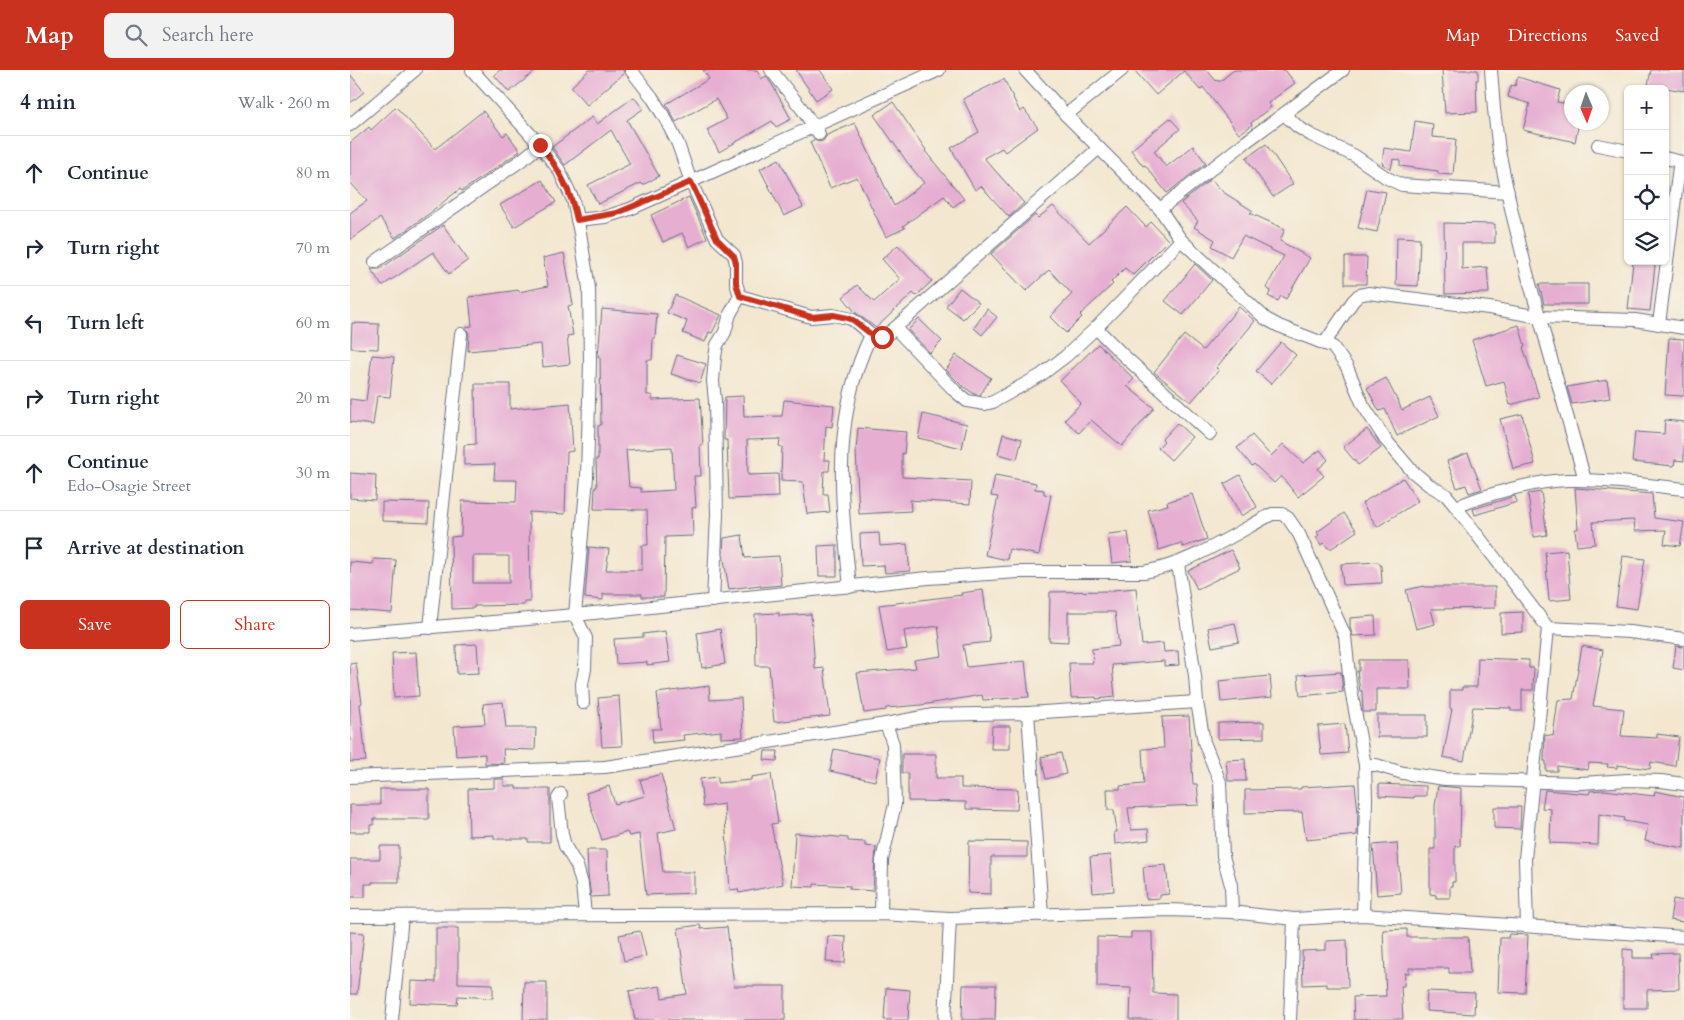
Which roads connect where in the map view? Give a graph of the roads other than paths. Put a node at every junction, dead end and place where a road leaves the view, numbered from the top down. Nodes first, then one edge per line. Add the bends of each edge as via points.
1 (416, 70) edge
2 (472, 70) edge
3 (631, 70) edge
4 (771, 70) edge
5 (939, 70) edge
6 (1025, 70) edge
7 (1122, 70) edge
8 (1343, 70) edge
9 (1491, 70) edge
10 (1284, 114) junction
11 (1066, 115) junction
12 (350, 125) edge
13 (816, 130) junction
14 (1598, 144) dead end
15 (540, 145) junction
16 (1099, 148) junction
17 (1624, 149) edge
18 (1669, 159) edge
19 (1683, 162) edge
20 (691, 182) junction
21 (1508, 192) junction
22 (1160, 209) junction
23 (577, 220) junction
24 (1181, 240) junction
25 (375, 262) dead end
26 (740, 296) junction
27 (1540, 317) junction
28 (1659, 324) junction
29 (895, 328) junction
30 (1096, 328) junction
31 (1684, 328) edge
32 (462, 334) dead end
33 (872, 335) junction
34 (1324, 344) junction
35 (1210, 434) dead end
36 (1586, 480) junction
37 (1684, 489) edge
38 (1456, 507) junction
39 (1178, 564) junction
40 (850, 587) junction
41 (713, 601) junction
42 (575, 615) junction
43 (430, 628) junction
44 (1548, 628) junction
45 (350, 634) edge
46 (1684, 639) edge
47 (1196, 702) junction
48 (583, 704) dead end
49 (1028, 713) junction
50 (886, 724) junction
51 (1365, 765) junction
52 (350, 777) edge
53 (1533, 783) junction
54 (1684, 784) edge
55 (561, 794) dead end
56 (1232, 912) junction
57 (881, 914) junction
58 (585, 915) junction
59 (1042, 915) junction
60 (1363, 915) junction
61 (350, 916) edge
62 (402, 916) junction
63 (950, 918) junction
64 (1294, 918) junction
65 (1527, 926) junction
66 (1684, 937) edge
67 (392, 1020) edge
68 (945, 1020) edge
69 (1290, 1020) edge

1 - 12 street
2 - 15 street
3 - 20 street via 666,120
4 - 13 street
5 - 13 street
6 - 11 street
7 - 11 street
8 - 10 street
9 - 21 street via 1499,152
10 - 21 street via 1311,135 1355,156 1402,185
10 - 22 street
11 - 16 street
13 - 20 street
14 - 17 street
15 - 23 street via 567,186
15 - 25 street
16 - 22 street
16 - 29 street
18 - 19 street
19 - 28 street via 1679,167
20 - 23 street via 624,211
20 - 26 street via 717,239 734,256
21 - 27 street
22 - 24 street
23 - 42 street via 589,288 590,362 587,477
24 - 30 street
24 - 34 street via 1266,319
26 - 33 street via 811,317 833,315 848,318
26 - 41 street via 714,357 717,515
27 - 28 street via 1635,320
27 - 34 street via 1368,293 1353,301
27 - 36 street
28 - 31 street
29 - 30 street via 955,391 967,401 985,404 1004,397 1041,375
29 - 33 street via 882,337
30 - 35 street
32 - 43 street
33 - 40 street via 861,357 848,404 841,458
34 - 38 street via 1333,348 1347,367 1363,405 1385,439 1412,471 1446,495
36 - 37 street
36 - 38 street via 1540,484 1472,500
38 - 44 street
39 - 40 street via 1144,572 1018,572
39 - 47 street
39 - 51 street via 1272,514 1288,518 1299,534 1345,636
40 - 41 street
41 - 42 street
42 - 43 street
42 - 48 street via 586,638
43 - 45 street
44 - 46 street via 1630,632
44 - 53 street
47 - 49 street
47 - 56 street via 1204,742 1220,782 1223,856 1231,884
49 - 50 street via 933,715
49 - 59 street
50 - 52 street via 605,767
50 - 57 street via 893,744 895,804 882,860
51 - 53 street via 1446,779
51 - 60 street
53 - 54 street via 1628,780
53 - 65 street via 1524,859
55 - 58 street via 558,798 562,834 577,866
56 - 59 street via 1167,910
56 - 64 street
57 - 58 street
57 - 63 street
58 - 62 street
59 - 63 street
60 - 64 street
60 - 65 street
61 - 62 street
62 - 67 street
63 - 68 street
64 - 69 street
65 - 66 street

